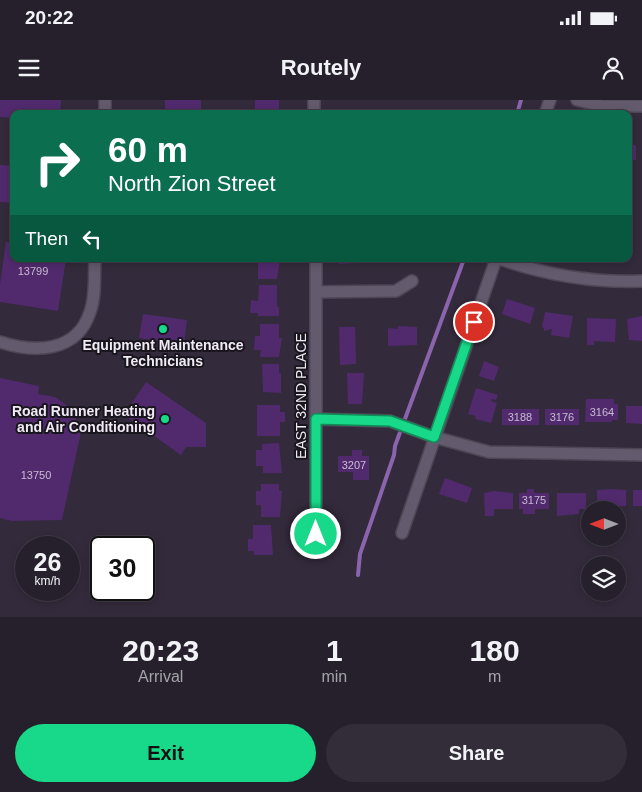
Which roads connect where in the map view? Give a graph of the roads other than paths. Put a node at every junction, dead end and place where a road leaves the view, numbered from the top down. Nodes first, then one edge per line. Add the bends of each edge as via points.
1 (577, 100) edge
2 (642, 106) edge
3 (95, 262) edge
4 (316, 262) edge
5 (497, 262) edge
6 (509, 262) edge
7 (412, 281) dead end
8 (642, 281) edge
9 (316, 292) junction
10 (0, 342) edge
11 (316, 419) junction
12 (434, 437) junction
13 (642, 455) edge
14 (402, 532) dead end
15 (316, 534) dead end

1 - 2 street via 602,106
3 - 10 street via 90,314 84,326 70,340 51,348 33,350
4 - 9 street, EAST 32ND PLACE
5 - 12 street
6 - 8 street via 566,277
7 - 9 street via 396,291
9 - 11 street, EAST 32ND PLACE
11 - 12 street via 373,420 406,426
11 - 15 street, EAST 32ND PLACE
12 - 13 street via 489,452
12 - 14 street

